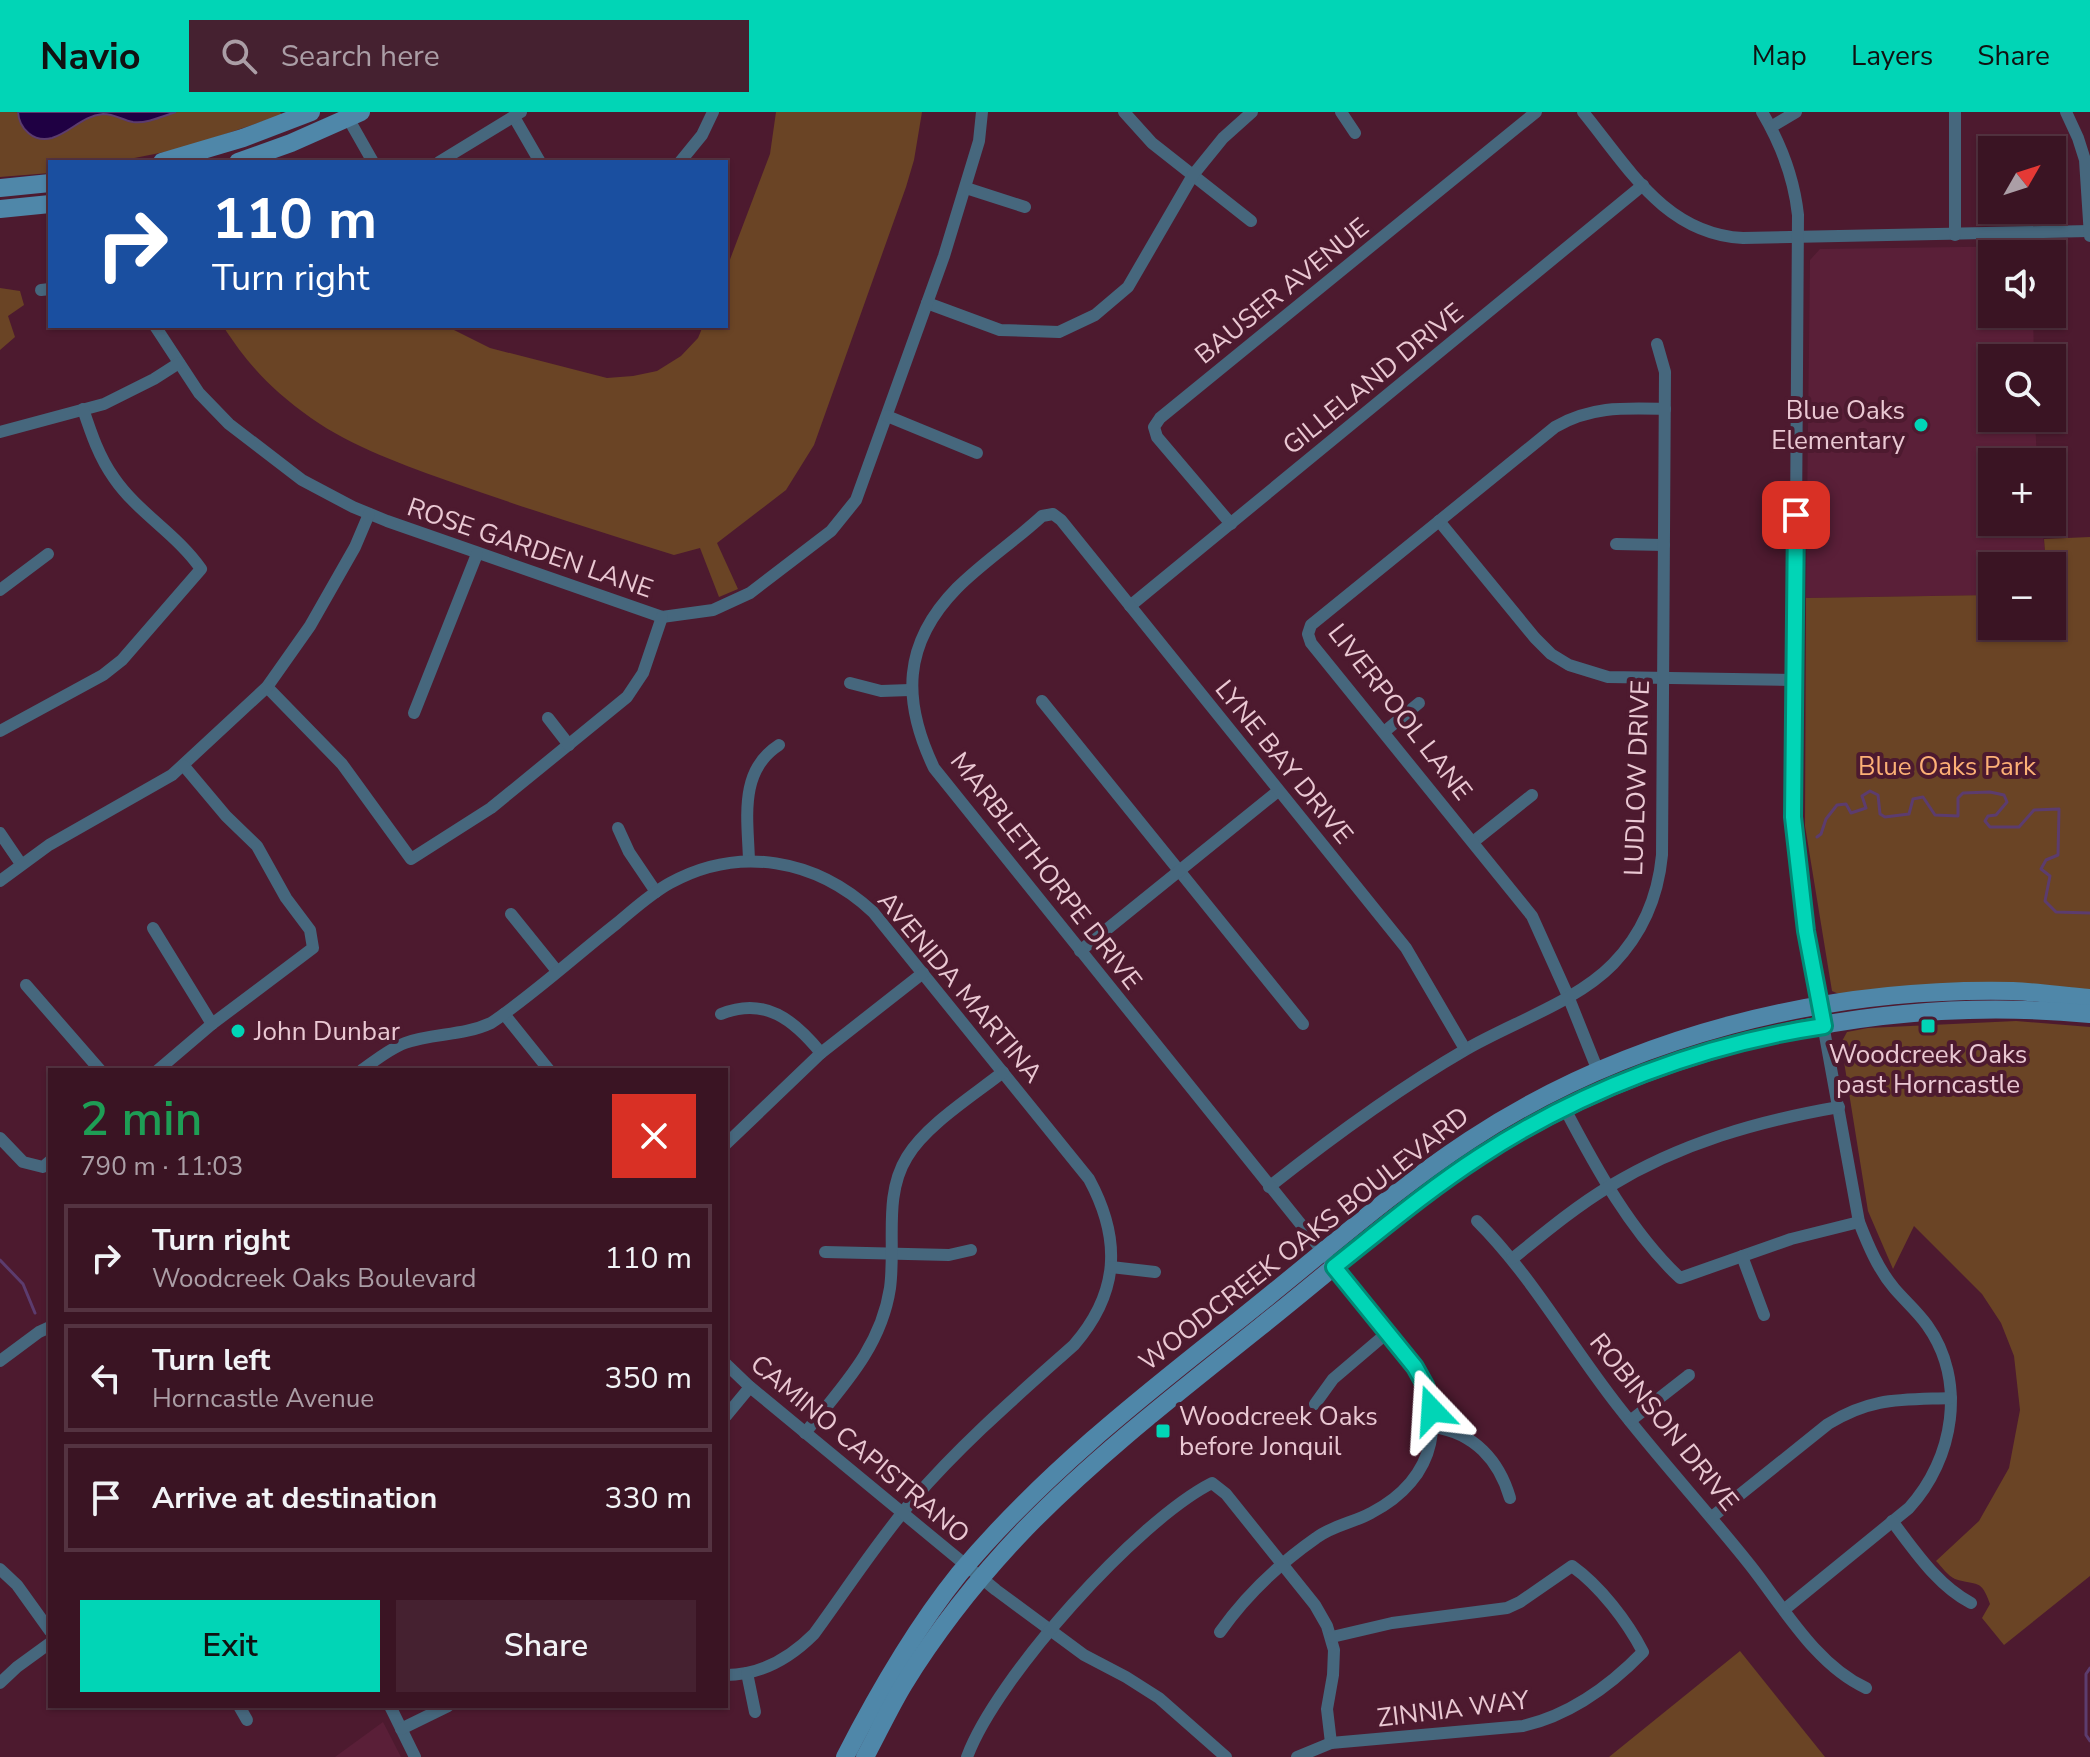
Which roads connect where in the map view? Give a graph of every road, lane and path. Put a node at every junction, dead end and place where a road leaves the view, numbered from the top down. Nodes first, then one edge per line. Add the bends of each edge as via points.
1 (311, 112) edge
2 (713, 112) edge
3 (982, 112) edge
4 (1124, 112) edge
5 (1252, 112) edge
6 (1341, 112) edge
7 (1536, 112) edge
8 (1583, 112) edge
9 (1762, 112) edge
10 (1796, 112) edge
11 (1955, 112) edge
12 (2066, 112) edge
13 (353, 114) edge
14 (517, 114) edge
15 (1771, 127) junction
16 (1355, 133) dead end
17 (169, 160) edge
18 (244, 160) edge
19 (372, 160) edge
20 (442, 160) edge
21 (539, 160) edge
22 (682, 160) edge
23 (1193, 175) junction
24 (48, 183) edge
25 (1643, 185) junction
26 (0, 188) edge
27 (966, 188) junction
28 (48, 204) edge
29 (1025, 207) dead end
30 (0, 209) edge
31 (1251, 221) dead end
32 (2090, 234) edge
33 (1955, 235) junction
34 (1798, 237) junction
35 (927, 303) junction
36 (156, 328) edge
37 (1657, 344) dead end
38 (179, 363) junction
39 (83, 409) junction
40 (1665, 409) junction
41 (887, 416) junction
42 (0, 432) edge
43 (977, 453) dead end
44 (369, 514) junction
45 (1053, 514) joint
46 (1439, 521) junction
47 (1231, 524) junction
48 (1616, 544) dead end
49 (1664, 545) junction
50 (48, 554) dead end
51 (477, 554) junction
52 (0, 590) edge
53 (1130, 606) junction
54 (662, 617) junction
55 (1663, 679) junction
56 (1794, 680) junction
57 (850, 683) dead end
58 (267, 687) junction
59 (910, 690) junction
60 (1042, 701) dead end
61 (1419, 703) dead end
62 (414, 713) dead end
63 (548, 718) dead end
64 (0, 731) edge
65 (1384, 732) junction
66 (569, 745) junction
67 (779, 745) dead end
68 (184, 766) junction
69 (1278, 791) junction
70 (1532, 795) dead end
71 (618, 828) dead end
72 (0, 833) edge
73 (1473, 842) junction
74 (749, 861) junction
75 (21, 864) junction
76 (1179, 871) junction
77 (0, 881) edge
78 (656, 892) junction
79 (511, 914) dead end
80 (153, 928) dead end
81 (1080, 951) junction
82 (557, 971) junction
83 (923, 973) junction
84 (26, 985) dead end
85 (1568, 996) junction
86 (2090, 998) edge
87 (1820, 1007) junction
88 (504, 1014) junction
89 (721, 1014) dead end
90 (2090, 1014) edge
91 (212, 1024) junction
92 (1303, 1024) dead end
93 (1824, 1026) junction
94 (1465, 1049) junction
95 (821, 1053) junction
96 (98, 1068) edge
97 (160, 1068) edge
98 (365, 1068) edge
99 (547, 1068) edge
100 (1598, 1071) junction
101 (1003, 1072) junction
102 (1839, 1107) junction
103 (1565, 1109) junction
104 (0, 1138) edge
105 (728, 1142) edge
106 (48, 1163) edge
107 (1610, 1186) junction
108 (1269, 1187) junction
109 (1477, 1221) dead end
110 (1859, 1222) junction
111 (971, 1250) dead end
112 (825, 1252) dead end
113 (892, 1255) junction
114 (1742, 1256) junction
115 (1328, 1259) junction
116 (1512, 1259) junction
117 (1111, 1267) junction
118 (1155, 1272) dead end
119 (1764, 1315) dead end
120 (48, 1328) edge
121 (1387, 1333) junction
122 (0, 1361) edge
123 (728, 1366) edge
124 (1689, 1375) dead end
125 (750, 1387) junction
126 (1951, 1398) junction
127 (1315, 1404) dead end
128 (728, 1414) edge
129 (1630, 1421) junction
130 (1434, 1427) junction
131 (805, 1433) junction
132 (1510, 1498) dead end
133 (902, 1513) junction
134 (1712, 1517) junction
135 (1892, 1521) junction
136 (1283, 1565) junction
137 (966, 1566) junction
138 (0, 1569) edge
139 (982, 1579) junction
140 (1971, 1603) dead end
141 (1785, 1609) junction
142 (48, 1628) edge
143 (1050, 1631) junction
144 (1220, 1632) dead end
145 (1332, 1637) junction
146 (48, 1644) edge
147 (747, 1673) junction
148 (728, 1675) edge
149 (0, 1683) edge
150 (1866, 1688) dead end
151 (240, 1708) edge
152 (391, 1708) edge
153 (444, 1708) edge
154 (755, 1712) dead end
155 (247, 1720) dead end
156 (401, 1729) junction
157 (1331, 1743) junction
158 (1223, 1756) edge
159 (415, 1757) edge
160 (845, 1757) edge
161 (865, 1757) edge
162 (967, 1757) edge
163 (1297, 1757) edge

1 - 17 main road
2 - 22 street
3 - 27 street, ROSE GARDEN LANE
4 - 23 street via 1152,143
5 - 23 street
6 - 16 street
7 - 47 street, BAUSER AVENUE via 1160,418 1154,427 1157,437
8 - 25 street
9 - 15 street
10 - 15 street
11 - 33 street
12 - 32 street via 2085,160
13 - 18 main road
13 - 19 street
14 - 20 street
14 - 21 street
15 - 34 street via 1791,179
23 - 31 street
23 - 35 street via 1128,287 1083,321 1059,332 1000,330
24 - 26 main road
25 - 34 street via 1678,219 1705,231 1730,237
25 - 47 street, GILLELAND DRIVE
27 - 29 street
27 - 35 street, ROSE GARDEN LANE
28 - 30 main road
32 - 33 street
33 - 34 street
34 - 56 street
35 - 41 street, ROSE GARDEN LANE
36 - 38 street, ROSE GARDEN LANE
37 - 40 street, LUDLOW DRIVE via 1665,372
38 - 39 street via 104,404
38 - 44 street, ROSE GARDEN LANE via 229,424 302,480
39 - 42 street
39 - 64 street via 115,480 201,569 122,660
40 - 46 street, LIVERPOOL LANE via 1601,409 1570,419
40 - 49 street, LUDLOW DRIVE
41 - 43 street
41 - 54 street, ROSE GARDEN LANE via 856,500 831,531 750,593 713,610
44 - 51 street, ROSE GARDEN LANE
44 - 58 street via 310,626
45 - 53 street, LYNE BAY DRIVE
45 - 59 street, MARBLETHORPE DRIVE via 1042,516 944,603 924,634
46 - 55 street via 1551,654 1588,673
46 - 65 street, LIVERPOOL LANE via 1311,625 1308,634
47 - 53 street, GILLELAND DRIVE
48 - 49 street
49 - 55 street, LUDLOW DRIVE
50 - 52 street
51 - 54 street, ROSE GARDEN LANE
51 - 62 street
53 - 69 street, LYNE BAY DRIVE
54 - 66 street via 643,673 627,697
55 - 56 street
55 - 85 street, LUDLOW DRIVE via 1662,855 1656,891 1623,954 1596,980
56 - 87 street via 1794,837
57 - 59 street via 881,691
58 - 66 street via 342,764 411,859 491,808
58 - 68 street
59 - 81 street, MARBLETHORPE DRIVE via 918,732 934,768
60 - 76 street
61 - 65 street
63 - 66 street
65 - 73 street, LIVERPOOL LANE
67 - 74 street via 759,762 749,784
68 - 75 street
68 - 91 street via 257,846 310,930 313,948
69 - 76 street
69 - 94 street, LYNE BAY DRIVE via 1406,948
70 - 73 street
71 - 78 street
72 - 75 street
73 - 85 street, LIVERPOOL LANE via 1532,916
74 - 78 street, AVENIDA MARTINA via 705,869
74 - 83 street, AVENIDA MARTINA via 801,868 840,886 873,912
75 - 77 street
76 - 81 street
76 - 92 street
78 - 82 street, AVENIDA MARTINA
79 - 82 street
80 - 91 street
81 - 108 street, MARBLETHORPE DRIVE
82 - 88 street, AVENIDA MARTINA
83 - 95 street
83 - 101 street, AVENIDA MARTINA
84 - 96 street
85 - 94 street, LUDLOW DRIVE
85 - 100 street, LIVERPOOL LANE
86 - 87 main road, WOODCREEK OAKS BOULEVARD via 1977,991
87 - 93 street
87 - 100 main road, WOODCREEK OAKS BOULEVARD via 1687,1038
88 - 98 street, AVENIDA MARTINA via 463,1034 401,1044
88 - 99 street
89 - 95 street via 747,1007 768,1010 788,1019
90 - 93 main road, WOODCREEK OAKS BOULEVARD via 1976,1009
91 - 97 street
93 - 102 street
93 - 103 main road, WOODCREEK OAKS BOULEVARD via 1699,1055
94 - 108 street, LUDLOW DRIVE
95 - 105 street
100 - 115 main road, WOODCREEK OAKS BOULEVARD via 1470,1140
101 - 113 street via 908,1155 893,1194
101 - 117 street, AVENIDA MARTINA via 1089,1179 1109,1229
102 - 107 street via 1728,1132
102 - 110 street
103 - 107 street
103 - 115 main road, WOODCREEK OAKS BOULEVARD via 1481,1156
104 - 106 street via 23,1162 43,1167
107 - 114 street via 1641,1234 1680,1278
107 - 116 street
108 - 115 street, MARBLETHORPE DRIVE
109 - 116 street, ROBINSON DRIVE
110 - 114 street
110 - 126 street via 1877,1264 1941,1349
111 - 113 street
112 - 113 street
113 - 131 street via 884,1315 874,1343
114 - 119 street
115 - 121 street, MARBLETHORPE DRIVE
115 - 137 main road, WOODCREEK OAKS BOULEVARD via 1106,1427 1025,1501
115 - 139 main road, WOODCREEK OAKS BOULEVARD via 1089,1467
116 - 129 street, ROBINSON DRIVE
117 - 118 street
117 - 133 street, AVENIDA MARTINA via 1102,1303 1087,1330 975,1434
120 - 122 street
121 - 127 street via 1333,1379
121 - 130 street, MARBLETHORPE DRIVE via 1425,1385
123 - 125 street, CAMINO CAPISTRANO
124 - 129 street
125 - 128 street
125 - 131 street, CAMINO CAPISTRANO
126 - 134 street via 1886,1401 1846,1413
126 - 135 street via 1949,1432 1939,1463 1921,1494
129 - 134 street, ROBINSON DRIVE
130 - 132 street via 1462,1433 1479,1445 1504,1478
130 - 136 street via 1414,1481 1369,1515 1315,1538
131 - 133 street, CAMINO CAPISTRANO
133 - 137 street, CAMINO CAPISTRANO
133 - 147 street, AVENIDA MARTINA via 814,1634 777,1662
134 - 141 street, ROBINSON DRIVE
135 - 140 street via 1940,1581
135 - 141 street
136 - 143 street via 1212,1483 1135,1543
136 - 144 street via 1247,1596
136 - 145 street
137 - 139 street, CAMINO CAPISTRANO
137 - 160 main road, WOODCREEK OAKS BOULEVARD via 889,1675
138 - 142 street
139 - 143 street
139 - 161 main road, WOODCREEK OAKS BOULEVARD via 904,1685
141 - 150 street, ROBINSON DRIVE via 1831,1667
143 - 158 street via 1159,1698
143 - 162 street
145 - 157 street via 1327,1709
145 - 157 street, ZINNIA WAY via 1392,1623 1507,1608 1572,1566 1586,1576 1643,1652 1588,1698 1548,1720
146 - 149 street
147 - 148 street, AVENIDA MARTINA
147 - 154 street
151 - 155 street
152 - 156 street
153 - 156 street
156 - 159 street
157 - 163 street, ZINNIA WAY

